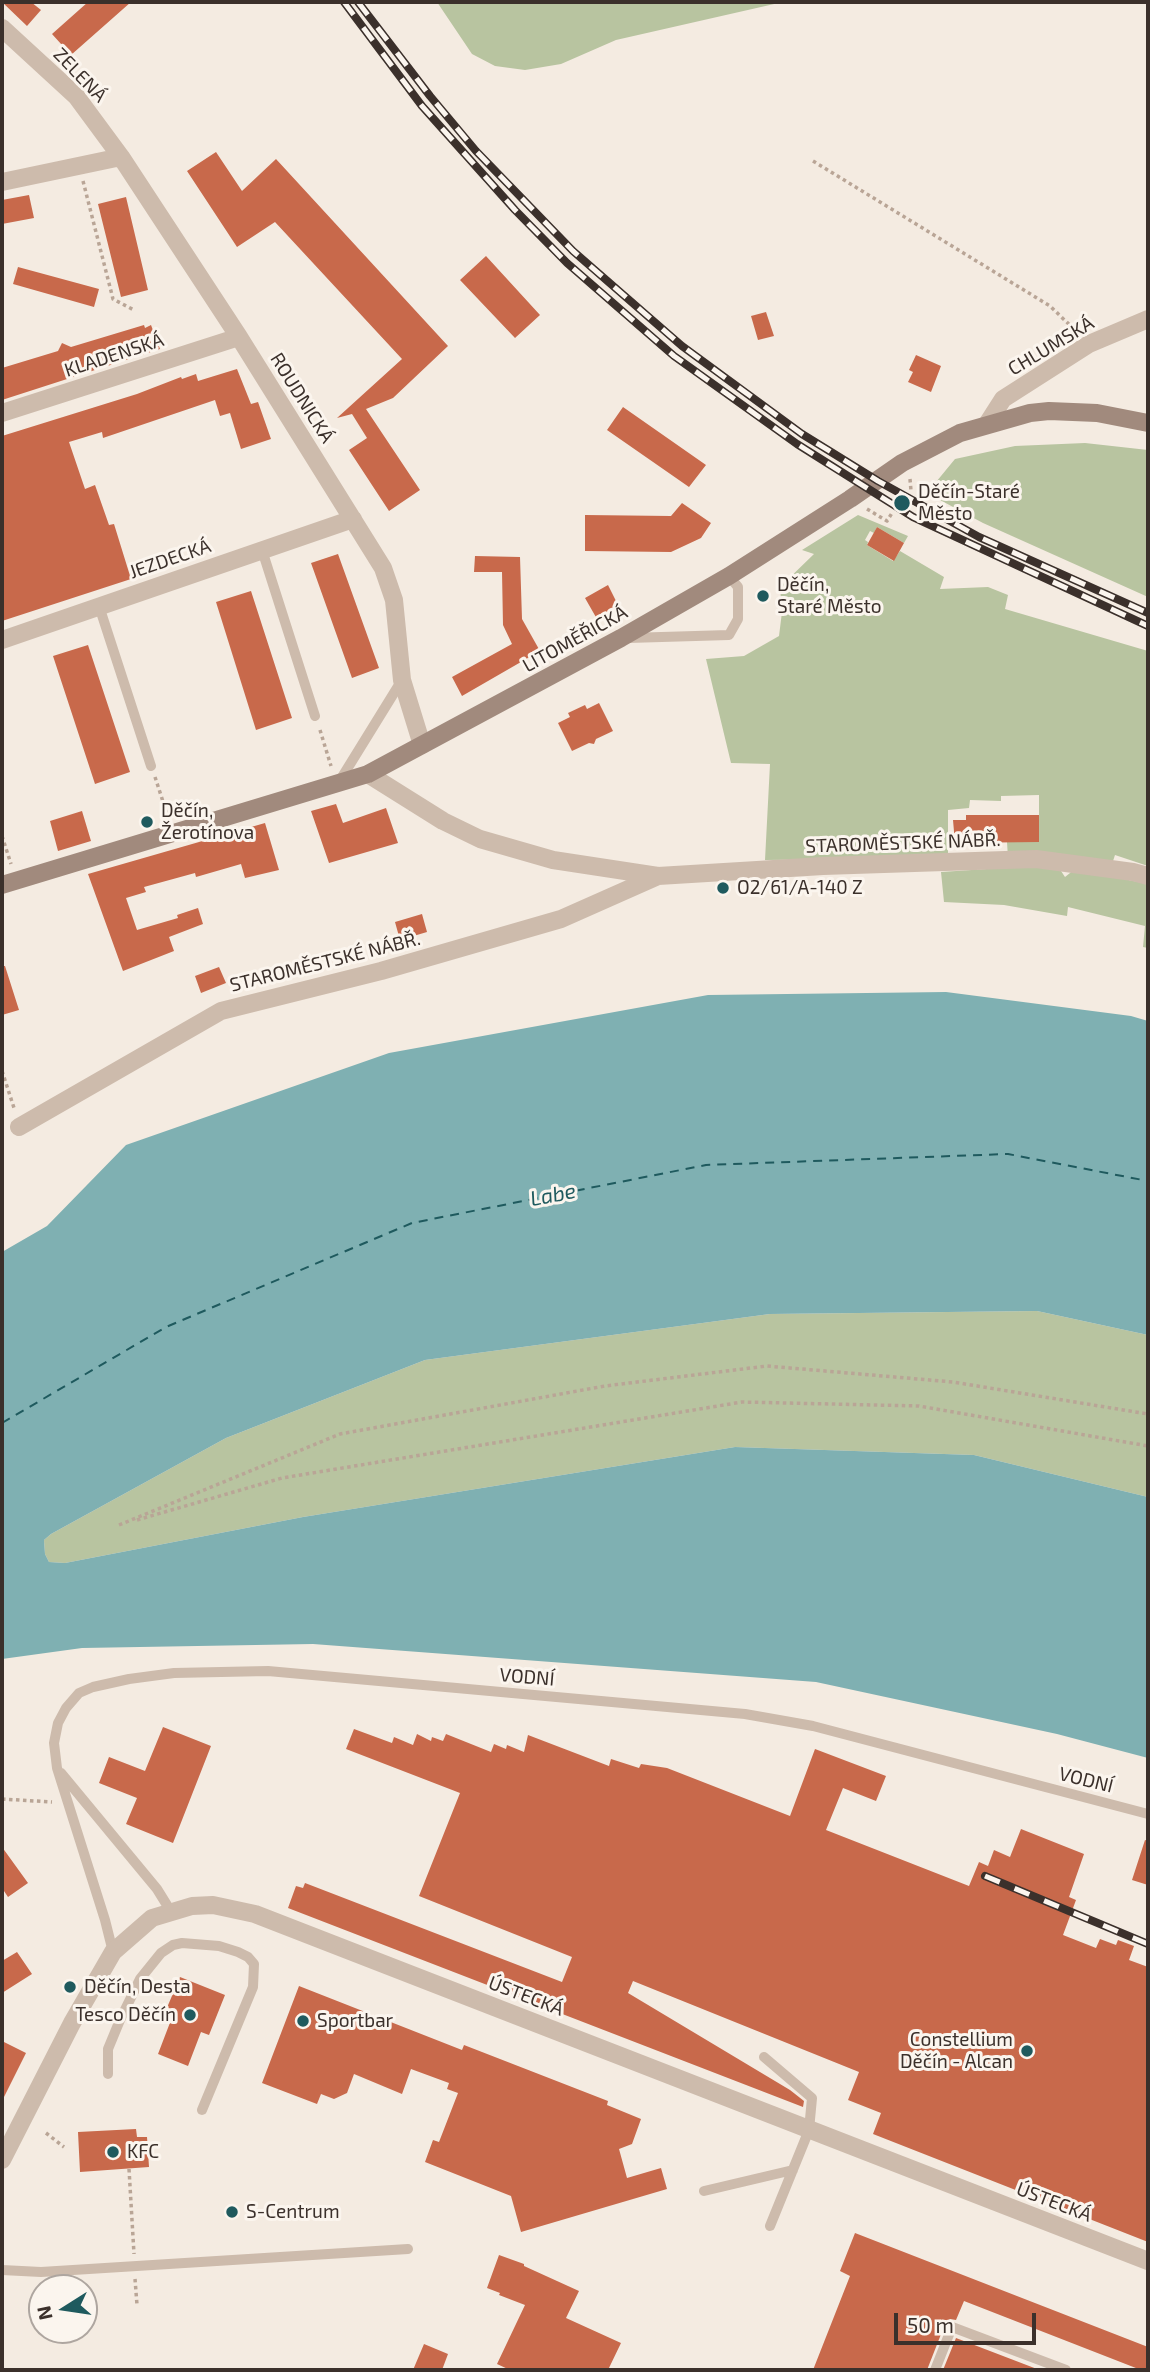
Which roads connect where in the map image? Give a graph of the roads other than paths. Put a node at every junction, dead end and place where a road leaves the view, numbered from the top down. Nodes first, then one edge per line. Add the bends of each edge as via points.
1 (2, 28) edge
2 (121, 157) junction
3 (2, 182) edge
4 (1148, 319) edge
5 (239, 337) junction
6 (2, 413) edge
7 (1148, 423) edge
8 (987, 424) junction
9 (353, 519) junction
10 (262, 550) junction
11 (729, 576) junction
12 (99, 606) junction
13 (621, 638) junction
14 (2, 640) edge
15 (402, 680) junction
16 (315, 716) road end
17 (422, 745) junction
18 (151, 765) road end
19 (368, 774) junction
20 (338, 784) junction
21 (658, 876) junction
22 (1148, 876) edge
23 (9, 882) edge
24 (19, 1127) road end
25 (57, 1768) junction
26 (1148, 1814) edge
27 (170, 1910) junction
28 (113, 1952) junction
29 (764, 2057) dead end
30 (108, 2074) dead end
31 (202, 2109) dead end
32 (809, 2130) junction
33 (8, 2134) edge
34 (2, 2160) edge
35 (793, 2170) junction
36 (704, 2191) dead end
37 (769, 2226) dead end
38 (408, 2249) dead end
39 (1148, 2261) edge
40 (2, 2270) edge
41 (935, 2370) edge
42 (1066, 2370) edge

1 - 2 street, ZELENÁ via 76,96
2 - 3 street
2 - 5 street, ROUDNICKÁ
4 - 8 street, CHLUMSKÁ via 1089,344 1003,399
5 - 6 street, KLADENSKÁ
5 - 9 street, ROUDNICKÁ
7 - 8 main road, LITOMĚŘICKÁ via 1073,411 1030,413
8 - 11 main road, LITOMĚŘICKÁ via 902,463
9 - 10 street, JEZDECKÁ
9 - 15 street, ROUDNICKÁ via 383,568 394,600
10 - 12 street, JEZDECKÁ
10 - 16 lane
11 - 13 main road, LITOMĚŘICKÁ
11 - 13 lane via 738,587 738,619 730,635
12 - 14 street, JEZDECKÁ
12 - 18 lane
13 - 17 main road, LITOMĚŘICKÁ
15 - 17 street, ROUDNICKÁ
15 - 20 lane
17 - 19 main road, LITOMĚŘICKÁ
19 - 20 main road, LITOMĚŘICKÁ
19 - 21 street, STAROMĚSTSKÉ NÁBŘ. via 480,839 553,860
20 - 23 main road, LITOMĚŘICKÁ
21 - 22 street, STAROMĚSTSKÉ NÁBŘ. via 1036,859
21 - 24 street, STAROMĚSTSKÉ NÁBŘ. via 561,919 221,1011
25 - 26 lane, VODNÍ via 54,1743 58,1723 79,1693 163,1674 268,1671 745,1714 813,1726
25 - 27 lane
25 - 28 lane, VODNÍ
27 - 28 street, ÚSTECKÁ via 141,1925
27 - 32 street, ÚSTECKÁ via 212,1905 255,1914
28 - 33 street, ÚSTECKÁ
29 - 32 lane via 812,2098
30 - 31 lane via 108,2049 120,2020 161,1953 182,1943 238,1952 254,1964 253,1987
32 - 35 lane
32 - 39 street, ÚSTECKÁ
33 - 34 street, ÚSTECKÁ
35 - 36 lane
35 - 37 lane
38 - 40 lane via 41,2272
41 - 42 lane via 952,2327

